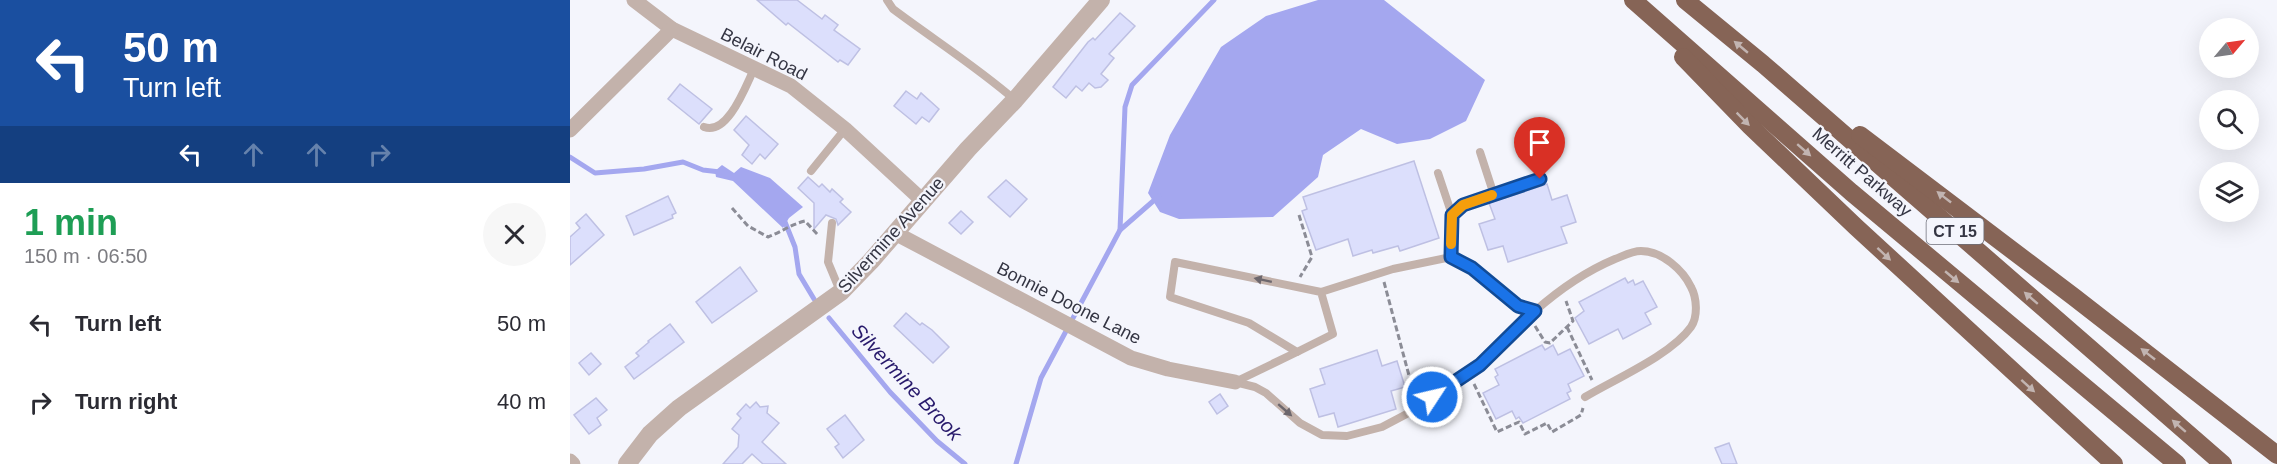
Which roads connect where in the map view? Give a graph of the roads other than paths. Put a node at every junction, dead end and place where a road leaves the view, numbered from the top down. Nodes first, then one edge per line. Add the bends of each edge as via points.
1 (634, 0) edge
2 (886, 0) edge
3 (1101, 0) edge
4 (1632, 0) edge
5 (1685, 0) edge
6 (672, 29) junction
7 (1762, 64) junction
8 (754, 69) junction
9 (1015, 99) junction
10 (704, 127) dead end
11 (845, 129) junction
12 (570, 130) edge
13 (1480, 152) dead end
14 (811, 171) dead end
15 (1437, 173) dead end
16 (1540, 179) dead end
17 (1494, 195) junction
18 (923, 201) junction
19 (1452, 215) junction
20 (832, 223) dead end
21 (895, 233) junction
22 (1451, 257) junction
23 (841, 292) junction
24 (1321, 292) junction
25 (1532, 314) junction
26 (1297, 352) junction
27 (1235, 382) junction
28 (1585, 397) road end
29 (2277, 455) edge
30 (627, 464) edge
31 (2114, 464) edge
32 (2177, 464) edge
33 (2223, 464) edge

1 - 6 street, Belair Road
2 - 9 lane
3 - 9 street, Silvermine Avenue
4 -> 31 highway via 1750,126
4 -> 32 highway, Merritt Parkway / CT 15 via 1851,192
7 -> 5 highway, Merritt Parkway / CT 15
6 - 8 street, Belair Road
6 - 12 street
29 -> 7 highway via 1913,174
33 -> 7 highway, Merritt Parkway / CT 15
8 - 10 lane via 729,118 717,127
8 - 11 street, Belair Road via 791,86
9 - 18 street, Silvermine Avenue
11 - 14 lane
11 - 18 street, Belair Road
13 - 17 lane
15 - 19 lane
16 - 17 lane
17 - 19 lane via 1463,205
18 - 21 street, Silvermine Avenue
19 - 22 lane
20 - 23 lane via 828,262
21 - 23 street, Silvermine Avenue
21 - 27 street, Bonnie Doone Lane via 1113,350 1149,364
22 - 24 lane
22 - 25 lane via 1472,268
23 - 30 street, Silvermine Avenue via 679,408 650,434
24 - 26 lane via 1333,334
24 -> 26 lane via 1175,262 1170,297 1249,323
27 -> 25 lane via 1266,393 1300,423 1322,435 1347,436 1382,427 1418,408 1480,365
25 - 28 lane via 1560,289 1630,253 1652,253 1682,274 1694,293 1692,326 1668,350
26 - 27 lane

